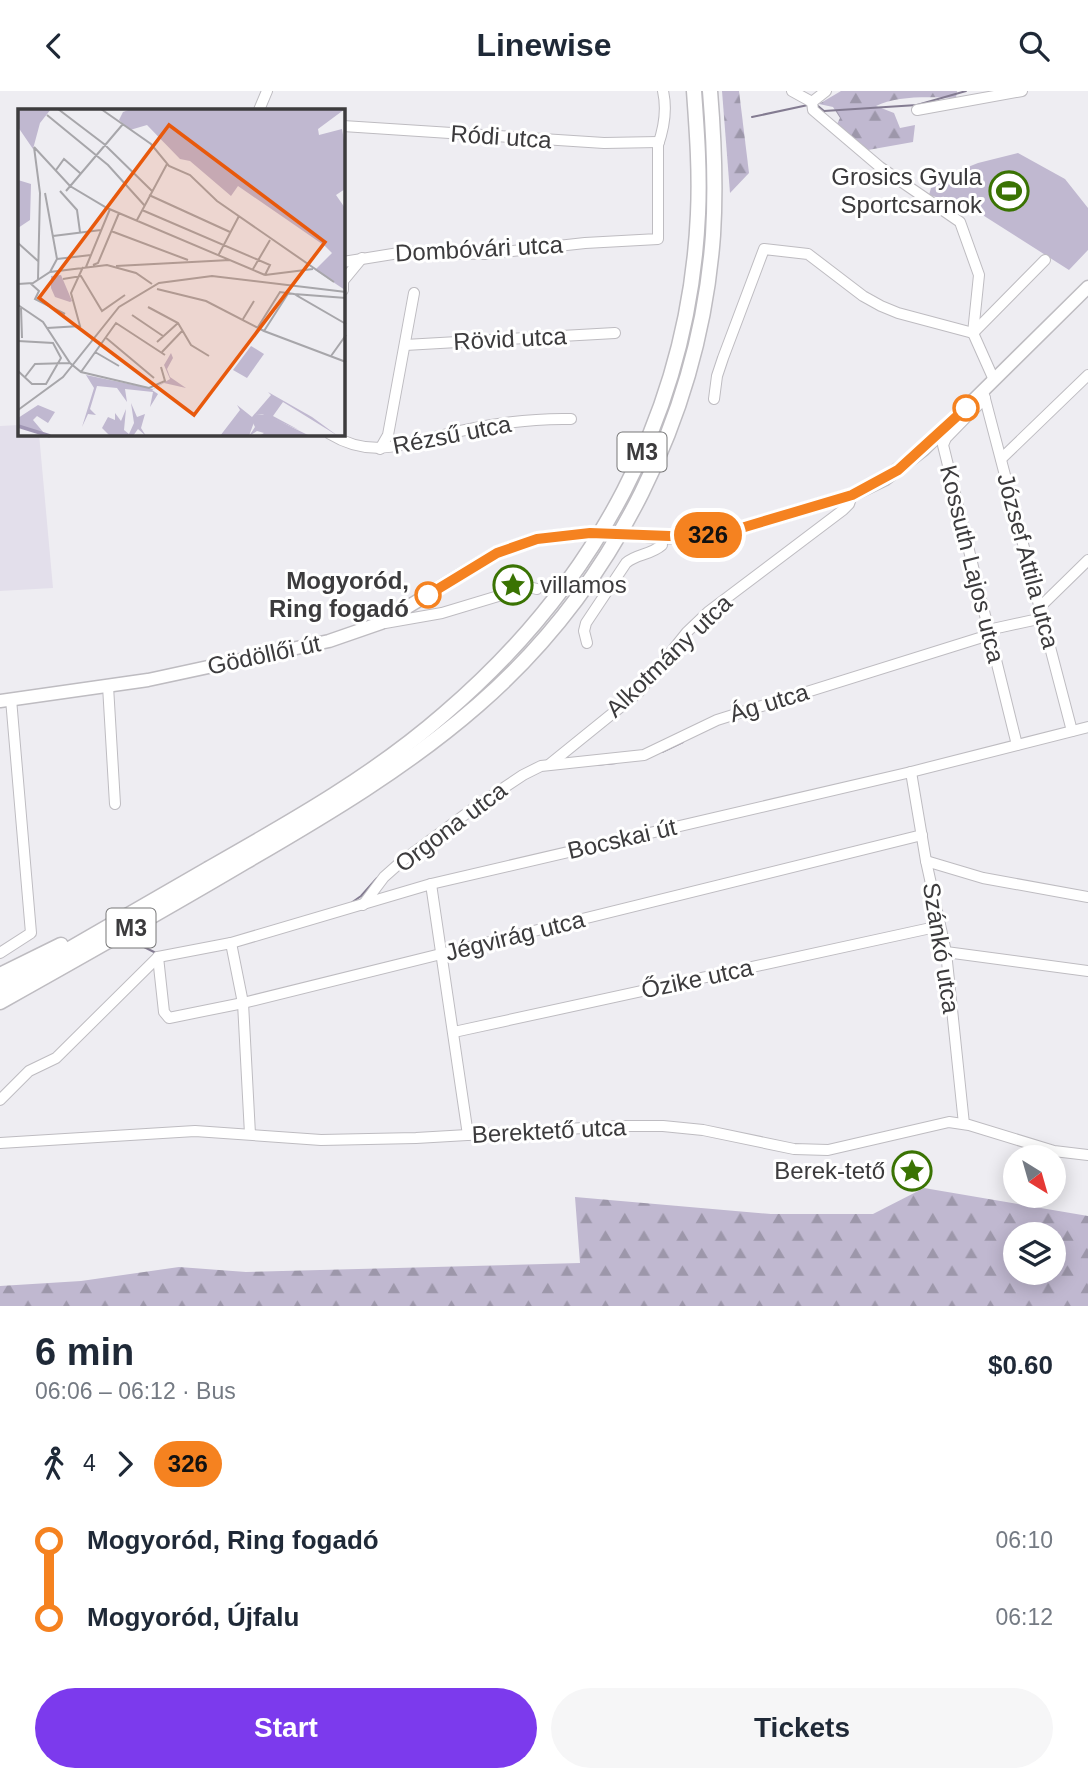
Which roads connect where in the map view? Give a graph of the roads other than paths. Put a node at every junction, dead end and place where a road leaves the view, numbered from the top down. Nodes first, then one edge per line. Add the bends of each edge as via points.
1 (267, 91) edge
2 (663, 91) edge
3 (694, 91) edge
4 (710, 91) edge
5 (792, 91) edge
6 (826, 91) edge
7 (1022, 91) edge
8 (812, 102) junction
9 (260, 109) edge
10 (917, 110) dead end
11 (345, 126) edge
12 (659, 142) junction
13 (362, 257) junction
14 (1045, 260) dead end
15 (345, 261) edge
16 (345, 280) edge
17 (1088, 287) edge
18 (414, 293) dead end
19 (615, 333) dead end
20 (973, 333) junction
21 (405, 345) junction
22 (1088, 375) edge
23 (994, 380) junction
24 (984, 394) junction
25 (714, 399) dead end
26 (570, 419) dead end
27 (337, 436) edge
28 (380, 449) junction
29 (1001, 459) junction
30 (852, 495) junction
31 (590, 533) dead end
32 (630, 534) dead end
33 (661, 537) junction
34 (1088, 560) edge
35 (537, 589) dead end
36 (1040, 607) junction
37 (1043, 618) junction
38 (381, 623) junction
39 (988, 633) junction
40 (587, 643) dead end
41 (107, 686) junction
42 (6, 700) edge
43 (1088, 727) edge
44 (1072, 731) junction
45 (1017, 745) junction
46 (550, 764) junction
47 (912, 772) junction
48 (115, 804) dead end
49 (922, 835) junction
50 (926, 861) junction
51 (431, 884) junction
52 (1088, 897) edge
53 (363, 905) junction
54 (120, 920) junction
55 (940, 926) junction
56 (231, 943) junction
57 (946, 952) junction
58 (0, 953) edge
59 (442, 954) junction
60 (159, 957) junction
61 (1088, 971) edge
62 (0, 975) edge
63 (0, 989) edge
64 (0, 1002) edge
65 (243, 1003) junction
66 (454, 1032) junction
67 (0, 1100) edge
68 (964, 1124) junction
69 (250, 1134) junction
70 (468, 1135) junction
71 (0, 1143) edge
72 (1088, 1155) edge

1 - 9 street
2 - 12 street via 666,104
3 - 54 highway, M3 via 697,225 678,350 633,474 570,581 499,664 415,738 291,821
4 - 64 highway, M3 via 715,157 713,237 688,373 645,487 567,612 481,703 390,773 286,839
5 - 8 street
6 - 8 street
7 - 10 street
8 - 20 street via 813,110 840,135 960,222 979,275
11 - 12 street, Ródi utca via 604,143
12 - 13 street, Dombóvári utca via 658,239 485,254 405,252
13 - 15 street, Dombóvári utca
13 - 16 street
14 - 20 street
17 - 23 main road
18 - 21 street
19 - 21 street, Rövid utca
20 - 23 street
20 - 25 street via 881,306 808,254 764,249 723,358
21 - 28 street via 388,436
22 - 29 street
23 - 24 main road
24 - 29 street, József Attila utca
24 - 30 main road via 898,470
24 - 39 street, Kossuth Lajos utca via 943,445
26 - 28 street, Rézsű utca via 531,421
27 - 28 street, Rézsű utca
29 - 36 street, József Attila utca
30 - 33 main road via 738,529 696,537
30 - 46 street, Alkotmány utca via 843,510 708,612 639,692
31 - 38 main road, Gödöllői út via 537,539 497,553
32 - 33 main road
33 - 40 street via 657,549 626,563 586,623
34 - 36 street
35 - 38 street via 528,587 442,613
36 - 37 street, József Attila utca
37 - 39 street, Ág utca
37 - 44 street, József Attila utca
38 - 41 main road, Gödöllői út via 329,641
39 - 45 street, Kossuth Lajos utca
39 - 46 street, Ág utca via 717,720 644,755
41 - 42 main road, Gödöllői út
41 - 48 street
42 - 58 street via 31,933
43 - 44 street, Bocskai út
44 - 45 street, Bocskai út
45 - 47 street, Bocskai út
46 - 53 street, Orgona utca via 508,784 413,853 384,877
47 - 49 street, Szánkó utca
47 - 51 street, Bocskai út
49 - 50 street, Szánkó utca
49 - 59 street, Jégvirág utca
50 - 52 street via 983,878
50 - 55 street, Szánkó utca
51 - 53 street, Bocskai út
51 - 59 street
53 - 56 street, Bocskai út
54 - 62 highway
54 - 63 highway, M3
55 - 57 street, Szánkó utca
55 - 66 street, Őzike utca
56 - 60 street, Bocskai út
56 - 65 street
57 - 61 street
57 - 68 street, Szánkó utca
59 - 65 street, Jégvirág utca
59 - 66 street
60 - 65 street, Jégvirág utca via 164,1012 169,1018
60 - 67 street via 56,1058 29,1071
65 - 69 street
66 - 70 street
68 - 70 street, Berektető utca via 928,1126 828,1150 794,1149 663,1126
68 - 72 street, Berektető utca via 1054,1151
69 - 70 street, Berektető utca via 321,1140
69 - 71 street, Berektető utca via 195,1131

